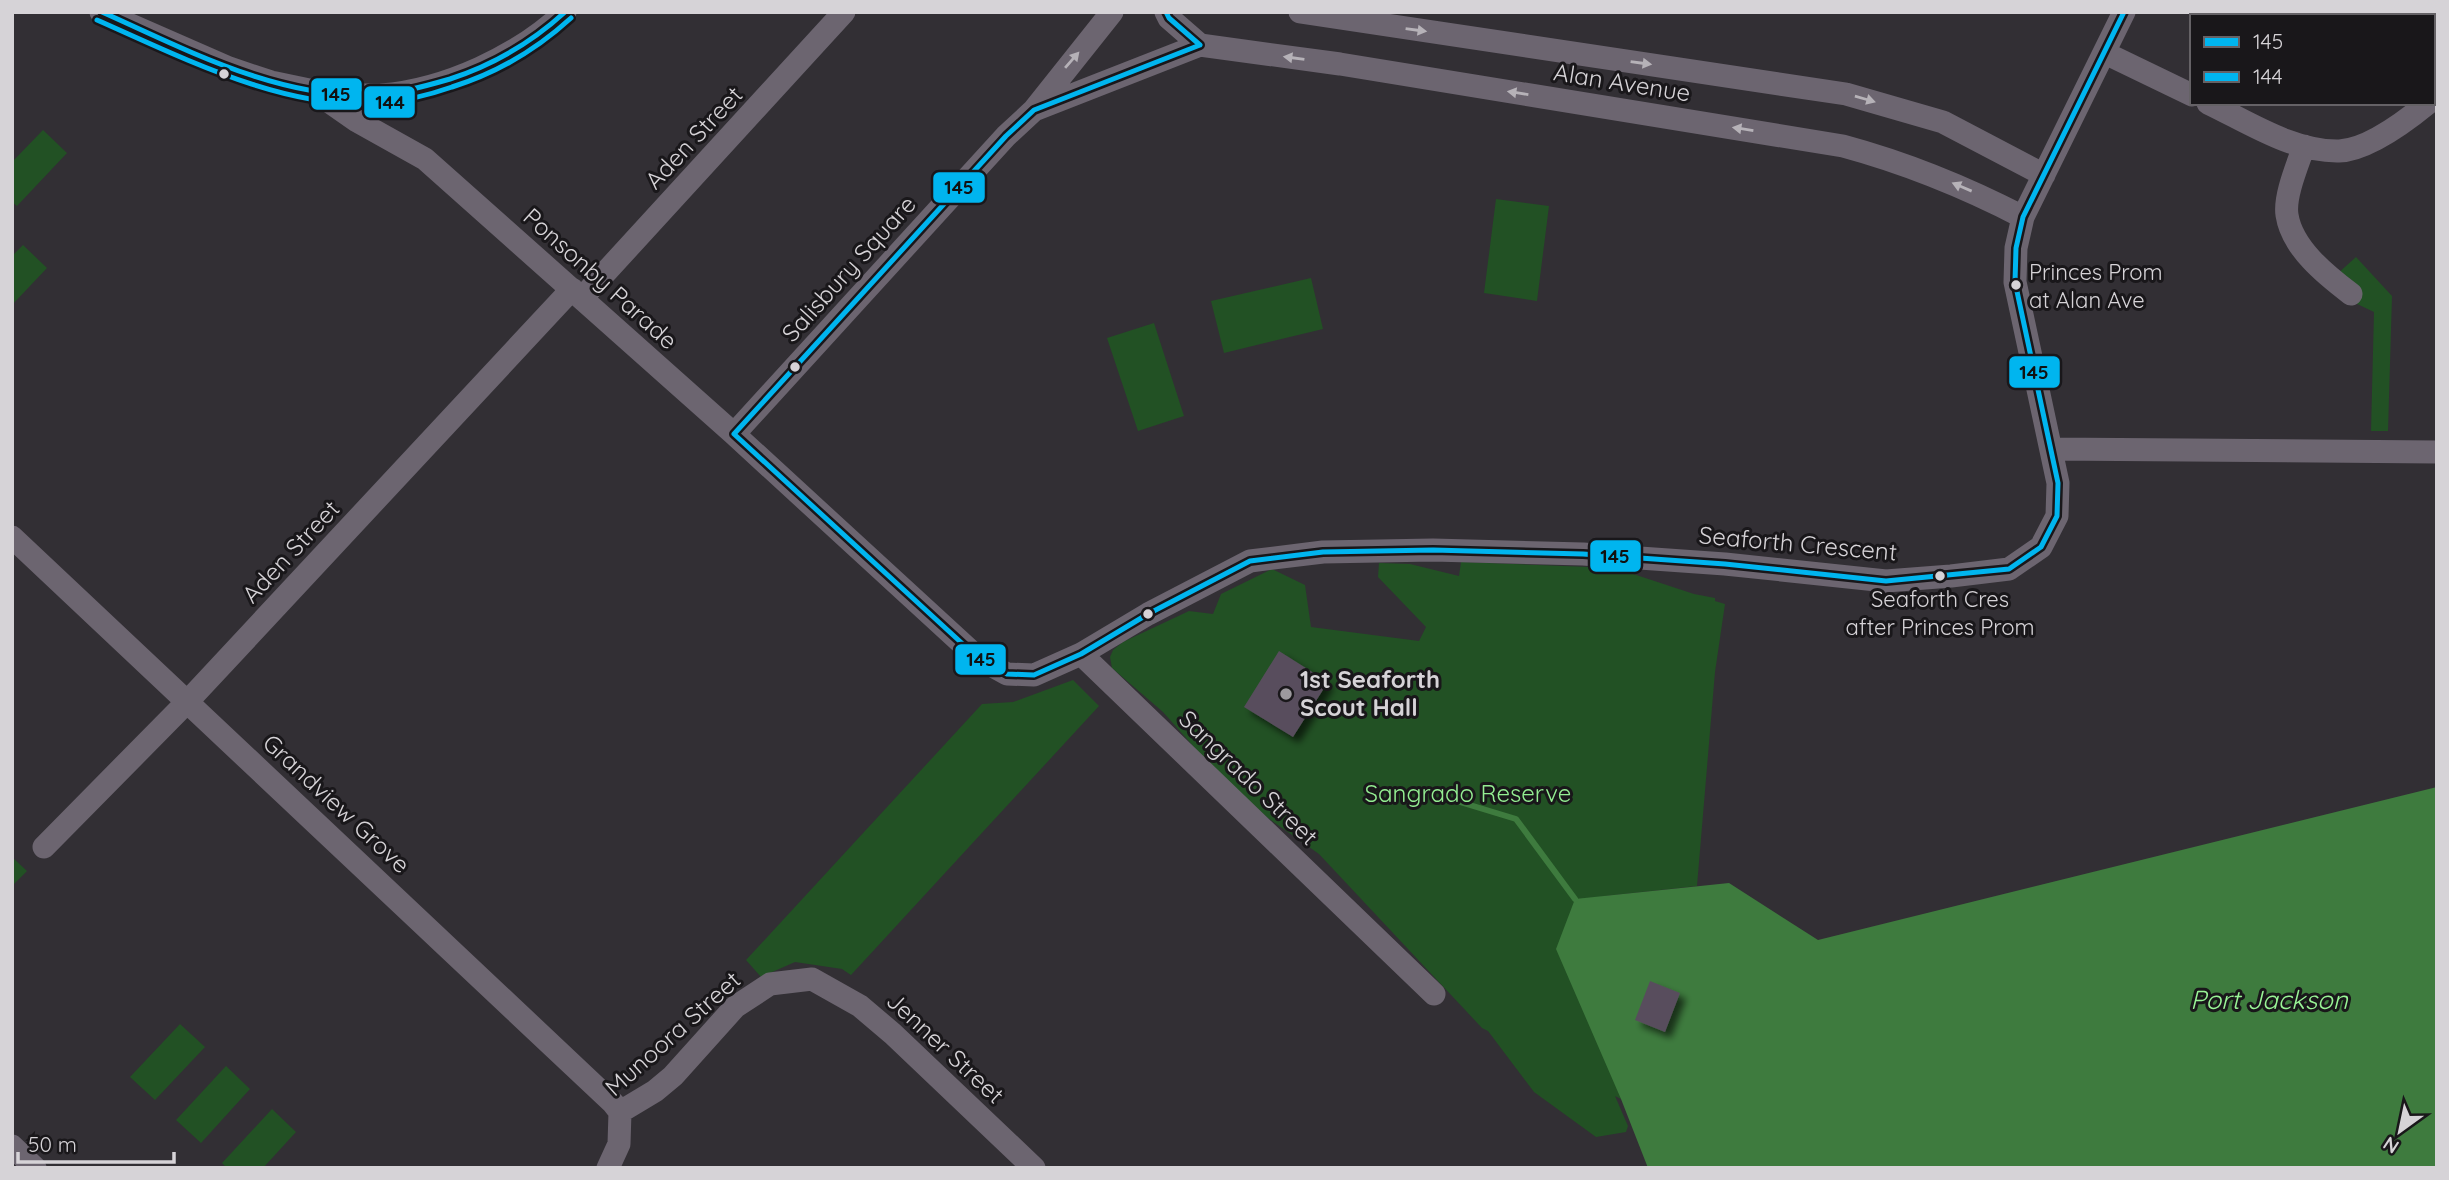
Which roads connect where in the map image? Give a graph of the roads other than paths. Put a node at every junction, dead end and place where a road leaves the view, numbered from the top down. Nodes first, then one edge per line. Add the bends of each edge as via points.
1 (101, 12) edge
2 (565, 12) edge
3 (844, 12) edge
4 (1112, 12) edge
5 (1166, 12) edge
6 (1300, 12) edge
7 (2124, 12) edge
8 (1200, 45) junction
9 (2105, 53) junction
10 (314, 91) junction
11 (2190, 94) edge
12 (2212, 105) edge
13 (2426, 105) edge
14 (1034, 110) junction
15 (2304, 146) junction
16 (2044, 175) junction
17 (2023, 217) junction
18 (577, 294) junction
19 (2351, 294) dead end
20 (734, 434) junction
21 (2051, 450) junction
22 (2437, 452) edge
23 (12, 537) edge
24 (1081, 654) junction
25 (188, 701) junction
26 (44, 847) dead end
27 (812, 979) joint
28 (1434, 994) dead end
29 (620, 1112) junction
30 (12, 1146) edge
31 (35, 1168) edge
32 (608, 1168) edge
33 (1034, 1168) edge

1 - 10 street, Ponsonby Parade via 229,68
2 - 10 street via 524,45 460,76 382,94
3 - 18 street, Aden Street
14 -> 4 street
5 - 8 street
6 -> 16 street, Alan Avenue via 1846,94 1943,122
7 - 9 street, Seaforth Crescent
8 - 14 street, Alan Avenue
17 -> 8 street, Alan Avenue via 1968,189 1843,145
9 - 11 street
9 - 16 street, Seaforth Crescent
10 - 18 street, Ponsonby Parade via 425,159
12 - 15 street
13 - 15 street via 2374,140 2340,151
14 - 20 street, Salisbury Square
15 - 19 street via 2286,212 2294,238
16 - 17 street, Seaforth Crescent
17 - 21 street, Seaforth Crescent via 2015,282
18 - 20 street, Ponsonby Parade
18 - 25 street, Aden Street
20 - 24 street, Ponsonby Parade via 978,658 1007,674 1034,675
21 - 22 street
21 - 24 street, Seaforth Crescent via 2058,483 2057,516 2041,547 2009,569 1886,580 1583,554 1323,552 1250,561
23 - 25 street, Grandview Grove
24 - 28 street, Sangrado Street
25 - 26 street, Aden Street
25 - 29 street, Grandview Grove
27 - 29 street, Munoora Street via 770,984 735,1007 673,1076
27 - 33 street, Jenner Street via 877,1020
29 - 32 street, Munoora Street via 619,1144
30 - 31 street

